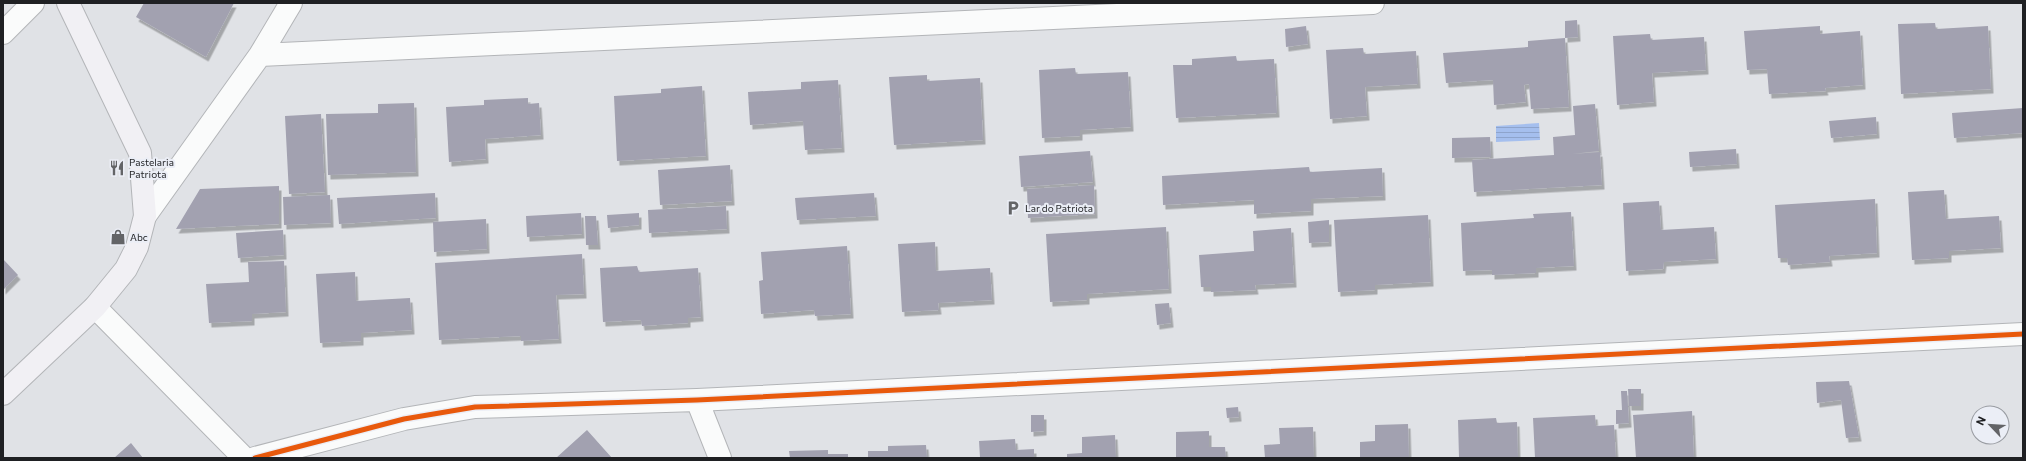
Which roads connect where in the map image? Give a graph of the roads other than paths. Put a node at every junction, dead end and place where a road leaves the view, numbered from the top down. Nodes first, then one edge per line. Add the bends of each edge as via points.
1 (33, 3) edge
2 (68, 3) edge
3 (290, 3) edge
4 (1373, 3) edge
5 (3, 33) edge
6 (260, 55) junction
7 (145, 216) junction
8 (95, 307) junction
9 (2023, 334) edge
10 (3, 394) edge
11 (697, 400) junction
12 (244, 458) edge
13 (255, 458) edge
14 (720, 458) edge

1 - 5 street
2 - 7 street via 140,153
3 - 6 street
4 - 6 street
6 - 7 street
7 - 8 street via 137,246 126,269
8 - 10 street
8 - 12 street
9 - 11 street
11 - 13 street via 475,407 404,419
11 - 14 street

